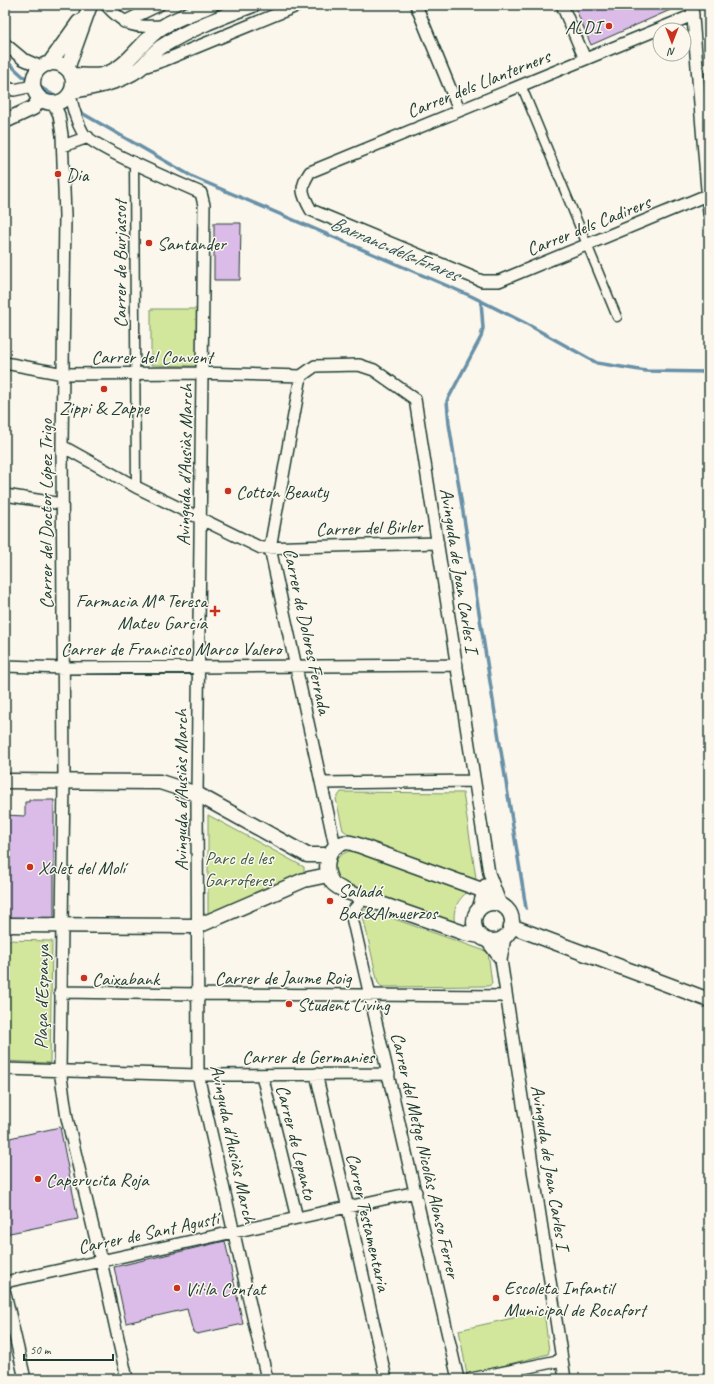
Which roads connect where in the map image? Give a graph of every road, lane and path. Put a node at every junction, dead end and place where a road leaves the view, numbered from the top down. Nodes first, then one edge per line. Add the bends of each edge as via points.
1 (106, 5) edge
2 (159, 5) edge
3 (211, 5) edge
4 (252, 5) edge
5 (299, 5) edge
6 (416, 5) edge
7 (562, 5) edge
8 (89, 8) edge
9 (693, 10) edge
10 (124, 22) junction
11 (164, 26) junction
12 (5, 44) edge
13 (585, 58) junction
14 (45, 66) junction
15 (139, 68) junction
16 (69, 72) junction
17 (521, 85) junction
18 (33, 86) junction
19 (5, 87) edge
20 (71, 93) junction
21 (40, 99) junction
22 (54, 104) junction
23 (459, 110) junction
24 (5, 121) edge
25 (88, 137) junction
26 (63, 146) junction
27 (134, 162) junction
28 (707, 195) junction
29 (709, 214) edge
30 (587, 245) junction
31 (482, 281) joint
32 (617, 317) dead end
33 (5, 362) edge
34 (203, 373) junction
35 (64, 374) junction
36 (136, 374) junction
37 (301, 376) junction
38 (62, 446) junction
39 (136, 487) junction
40 (5, 495) edge
41 (62, 504) junction
42 (201, 519) junction
43 (438, 543) junction
44 (270, 548) junction
45 (456, 665) junction
46 (5, 666) edge
47 (296, 666) junction
48 (199, 667) junction
49 (64, 668) junction
50 (5, 781) edge
51 (64, 781) junction
52 (474, 781) junction
53 (322, 783) junction
54 (197, 794) junction
55 (332, 850) junction
56 (489, 873) junction
57 (328, 875) junction
58 (482, 892) junction
59 (364, 898) junction
60 (498, 904) junction
61 (477, 912) junction
62 (5, 925) edge
63 (61, 926) junction
64 (198, 926) junction
65 (508, 932) junction
66 (482, 938) junction
67 (501, 960) junction
68 (60, 992) junction
69 (198, 994) junction
70 (370, 995) junction
71 (506, 996) junction
72 (709, 1000) edge
73 (5, 1069) edge
74 (60, 1070) junction
75 (316, 1074) junction
76 (389, 1074) junction
77 (198, 1075) junction
78 (262, 1075) junction
79 (416, 1192) junction
80 (348, 1208) junction
81 (297, 1218) junction
82 (234, 1233) junction
83 (101, 1261) junction
84 (5, 1282) edge
85 (5, 1293) edge
86 (562, 1360) junction
87 (25, 1379) edge
88 (127, 1379) edge
89 (267, 1379) edge
90 (386, 1379) edge
91 (458, 1379) edge
92 (471, 1379) edge
93 (565, 1379) edge

1 - 10 street
2 - 10 street
3 - 11 street
4 - 15 street via 200,26 160,48
5 - 15 street
6 - 23 street
7 - 13 street
8 - 14 street
8 - 16 street
9 - 13 street, Carrer dels Llanterners
9 - 28 street
10 - 11 street via 138,27
11 - 16 street via 145,40 117,69 102,75
12 - 14 street via 23,59
13 - 17 street, Carrer dels Llanterners
14 - 16 street via 62,65
14 - 18 street via 33,78
15 - 20 street via 119,80
16 - 20 street via 74,82
17 - 23 street, Carrer dels Llanterners
17 - 30 street
18 - 19 street via 14,90
18 - 21 street
20 - 22 street via 65,100
20 - 25 street via 75,117
21 - 22 street
21 - 24 street via 33,108
22 - 26 street, Carrer del Doctor López Trigo via 59,115
23 - 31 street, Carrer dels Llanterners via 310,172 303,182 304,198 311,210
25 - 26 street
25 - 27 street
26 - 35 street, Carrer del Doctor López Trigo
27 - 34 street, Avinguda d'Ausiàs March via 201,193 204,205
27 - 36 street, Carrer de Burjassot
28 - 29 street
28 - 30 street, Carrer dels Cadirers
30 - 31 street, Carrer dels Cadirers via 499,281
30 - 32 street
33 - 35 street, Carrer del Convent
34 - 36 street, Carrer del Convent
34 - 37 street, Carrer del Convent
34 - 42 street, Avinguda d'Ausiàs March
35 - 36 street, Carrer del Convent
35 - 38 street, Carrer del Doctor López Trigo
36 - 39 street, Carrer de Burjassot
37 - 43 street, Avinguda de Joan Carles I via 315,366 359,365 374,370 415,399
37 - 44 street, Carrer de Dolores Ferrada
38 - 39 street, Carrer del Birler
38 - 41 street, Carrer del Doctor López Trigo
39 - 42 street, Carrer del Birler
40 - 41 street
41 - 49 street, Carrer del Doctor López Trigo
42 - 44 street, Carrer del Birler via 261,548
42 - 48 street, Avinguda d'Ausiàs March
43 - 44 street, Carrer del Birler
43 - 45 street, Avinguda de Joan Carles I
44 - 47 street, Carrer de Dolores Ferrada
45 - 47 street, Carrer de Francisco Marco Valero
45 - 52 street, Avinguda de Joan Carles I
46 - 49 street, Carrer de Francisco Marco Valero
47 - 48 street, Carrer de Francisco Marco Valero
47 - 53 street, Carrer de Dolores Ferrada
48 - 49 street, Carrer de Francisco Marco Valero
48 - 54 street, Avinguda d'Ausiàs March
49 - 51 street, Carrer del Doctor López Trigo
50 - 51 street
51 - 54 street via 160,782
51 - 63 street, Carrer del Doctor López Trigo
52 - 53 street
52 - 56 street, Avinguda de Joan Carles I
53 - 55 street, Carrer de Dolores Ferrada
54 - 55 street via 307,855
54 - 64 street, Avinguda d'Ausiàs March
55 - 57 street
55 - 58 street via 344,842 358,845
56 - 58 street, Avinguda de Joan Carles I
56 - 60 street, Avinguda de Joan Carles I
57 - 59 street via 332,883
57 - 64 street via 304,880
58 - 60 street
58 - 61 street, Avinguda de Joan Carles I
59 - 66 street
59 - 70 street, Carrer del Metge Nicolàs Alonso Ferrer via 351,913
60 - 61 street via 481,907
60 - 65 street via 511,915
61 - 66 street via 475,929
62 - 63 street, Plaça d'Espanya
63 - 64 street
63 - 68 street, Plaça d'Espanya
64 - 69 street, Avinguda d'Ausiàs March
65 - 66 street via 498,941
65 - 67 street, Avinguda de Joan Carles I
65 - 72 street
66 - 67 street, Avinguda de Joan Carles I
67 - 71 street, Avinguda de Joan Carles I
68 - 69 street, Carrer de Jaume Roig
68 - 74 street, Plaça d'Espanya
69 - 70 street, Carrer de Jaume Roig
69 - 77 street, Avinguda d'Ausiàs March
70 - 71 street, Carrer de Jaume Roig
70 - 76 street, Carrer del Metge Nicolàs Alonso Ferrer
71 - 86 street, Avinguda de Joan Carles I
73 - 74 street, Plaça d'Espanya
74 - 77 street, Carrer de Germanies
74 - 83 street via 67,1118
75 - 76 street, Carrer de Germanies
75 - 78 street, Carrer de Germanies
75 - 80 street, Carrer Testamentaria
76 - 79 street, Carrer del Metge Nicolàs Alonso Ferrer
77 - 78 street, Carrer de Germanies
77 - 82 street, Avinguda d'Ausiàs March
78 - 81 street, Carrer de Lepanto
79 - 80 street, Carrer de Sant Agustí
79 - 91 street, Carrer del Metge Nicolàs Alonso Ferrer
80 - 81 street, Carrer de Sant Agustí
80 - 90 street, Carrer Testamentaria
81 - 82 street, Carrer de Sant Agustí
82 - 83 street, Carrer de Sant Agustí
82 - 89 street, Avinguda d'Ausiàs March
83 - 84 street, Carrer de Sant Agustí
83 - 88 street
85 - 87 street
86 - 92 street
86 - 93 street, Avinguda de Joan Carles I

